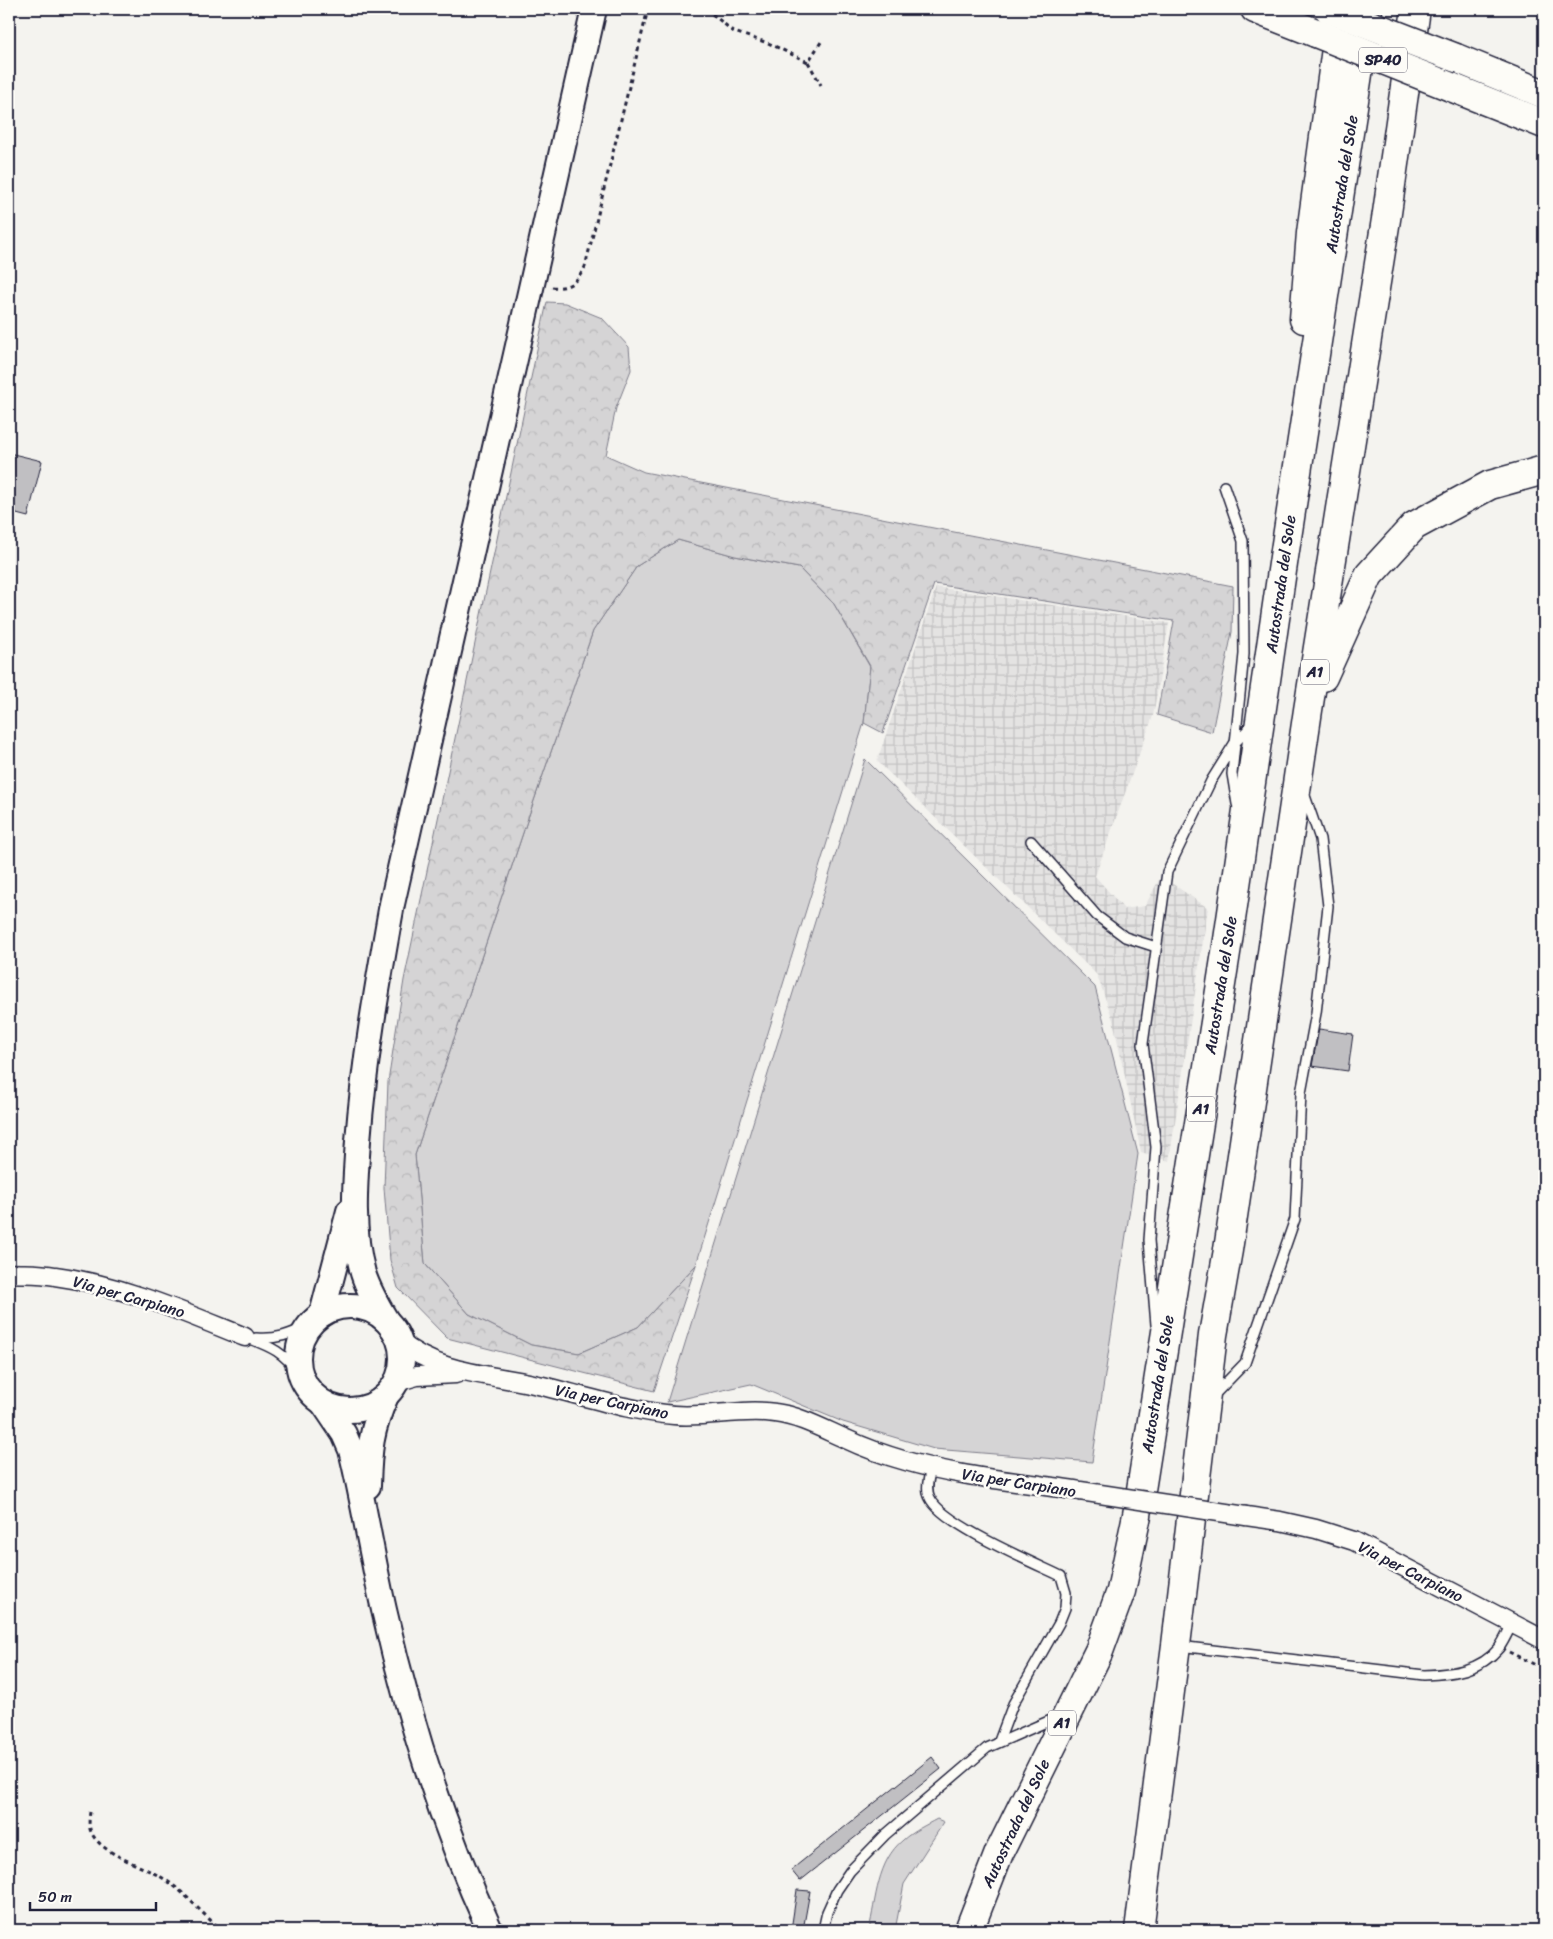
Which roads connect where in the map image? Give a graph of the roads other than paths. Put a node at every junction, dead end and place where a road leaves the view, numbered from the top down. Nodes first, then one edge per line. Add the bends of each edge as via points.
1 (594, 9) edge
2 (609, 9) edge
3 (1255, 9) edge
4 (1329, 9) edge
5 (1341, 9) edge
6 (1368, 9) edge
7 (1416, 9) edge
8 (1427, 9) edge
9 (1544, 94) edge
10 (1544, 124) edge
11 (558, 166) junction
12 (1387, 213) junction
13 (1544, 470) edge
14 (1224, 486) dead end
15 (1284, 557) junction
16 (1308, 710) junction
17 (1261, 716) junction
18 (1234, 744) junction
19 (1298, 777) junction
20 (1243, 836) junction
21 (1031, 842) dead end
22 (1156, 947) junction
23 (355, 1185) junction
24 (9, 1273) edge
25 (315, 1320) junction
26 (386, 1320) junction
27 (245, 1337) junction
28 (399, 1342) junction
29 (1160, 1367) junction
30 (479, 1374) junction
31 (296, 1380) junction
32 (391, 1389) junction
33 (316, 1402) junction
34 (1205, 1406) junction
35 (931, 1468) junction
36 (370, 1543) junction
37 (1512, 1624) junction
38 (1544, 1640) edge
39 (1176, 1646) junction
40 (1067, 1713) junction
41 (999, 1741) junction
42 (490, 1930) edge
43 (823, 1930) edge
44 (969, 1930) edge
45 (1139, 1930) edge

1 - 11 main road
2 - 11 main road via 585,105
3 - 10 main road, SP40, bridge
4 - 9 main road, SP40, bridge
5 - 15 main road via 1311,233
6 - 15 main road, Autostrada del Sole / A1
7 - 12 main road, A1
8 - 12 main road
11 - 23 main road via 392,904 361,1109
12 - 16 main road, A1
13 - 16 main road via 1490,485 1414,526 1370,575
14 - 18 lane via 1243,541 1244,654
15 - 17 main road, Autostrada del Sole / A1
16 - 19 main road, A1
17 - 18 lane
17 - 20 main road, Autostrada del Sole / A1
18 - 20 lane via 1232,774
18 - 22 lane via 1167,872
19 - 34 main road, A1
19 - 34 lane, A1 via 1320,839 1328,906 1316,1013 1301,1093 1295,1219 1245,1363
20 - 29 main road, Autostrada del Sole / A1
21 - 22 lane via 1096,916 1125,937
22 - 29 lane via 1143,1044 1156,1147 1149,1240
23 - 25 main road
23 - 26 main road via 356,1227 363,1272
24 - 27 street, Via per Carpiano via 54,1275 94,1283 162,1303
25 - 26 main road via 337,1307 355,1306
25 - 27 lane, Via per Carpiano via 280,1338
25 - 31 main road via 300,1342
26 - 28 main road
27 - 31 lane, Via per Carpiano via 287,1358
28 - 30 street, Via per Carpiano via 431,1362
28 - 32 main road via 401,1369
29 - 40 main road, Autostrada del Sole / A1 via 1137,1515 1121,1591 1099,1651
30 - 32 street, Via per Carpiano via 417,1376
30 - 35 street, Via per Carpiano via 675,1416 747,1411 777,1413 809,1422 880,1453
31 - 33 main road
32 - 33 main road via 372,1406 356,1410 339,1410
32 - 36 main road via 373,1428 369,1450
33 - 36 main road via 344,1434 351,1450
34 - 39 main road, A1
35 - 37 street, Via per Carpiano, bridge via 1316,1529 1354,1541
35 - 41 lane via 929,1497 934,1506 963,1528 1061,1576 1064,1584 1065,1608 1059,1623 1013,1704
36 - 42 main road via 397,1666 431,1783
37 - 38 street, Via per Carpiano
37 - 39 lane via 1499,1647 1488,1658 1453,1674 1424,1675
39 - 45 main road, A1
40 - 41 lane
40 - 44 main road, Autostrada del Sole / A1 via 998,1853
41 - 43 lane via 885,1835 850,1871 837,1890

